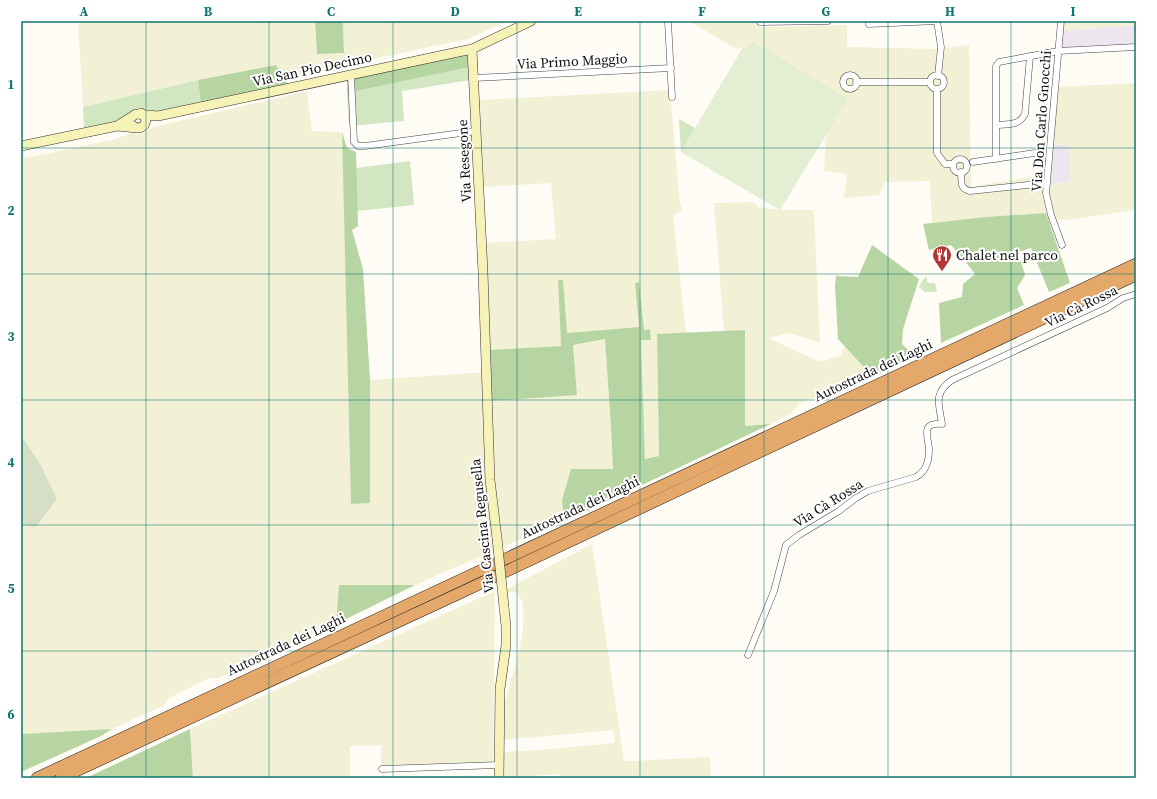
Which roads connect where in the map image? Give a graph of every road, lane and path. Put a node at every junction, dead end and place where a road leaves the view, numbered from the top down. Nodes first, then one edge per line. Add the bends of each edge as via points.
1 (531, 21) edge
2 (668, 21) edge
3 (828, 21) edge
4 (937, 21) edge
5 (1061, 21) edge
6 (760, 22) dead end
7 (869, 24) dead end
8 (1136, 47) edge
9 (472, 49) junction
10 (1058, 52) junction
11 (1030, 56) junction
12 (671, 68) junction
13 (351, 76) junction
14 (938, 76) junction
15 (474, 78) junction
16 (856, 82) dead end
17 (930, 82) junction
18 (937, 89) junction
19 (672, 97) dead end
20 (137, 114) junction
21 (158, 116) junction
22 (996, 125) junction
23 (117, 126) junction
24 (140, 127) junction
25 (476, 131) junction
26 (21, 146) edge
27 (1035, 153) dead end
28 (996, 159) junction
29 (973, 162) dead end
30 (953, 164) junction
31 (961, 172) junction
32 (1047, 183) junction
33 (1062, 245) dead end
34 (1136, 264) edge
35 (484, 272) joint
36 (1136, 275) edge
37 (1136, 294) edge
38 (748, 655) dead end
39 (499, 765) junction
40 (382, 769) dead end
41 (36, 778) edge
42 (61, 778) edge
43 (499, 778) edge

1 - 9 street, Via San Pio Decimo
2 - 12 street
3 - 6 street
4 - 7 street
4 - 14 street via 941,47
5 - 10 street, Via Don Carlo Gnocchi
8 - 10 street
9 - 13 street, Via San Pio Decimo
9 - 15 street, Via Resegone
10 - 11 street
10 - 32 street, Via Don Carlo Gnocchi
11 - 22 street via 1026,114 1016,123
11 - 22 street via 999,62 996,66
12 - 15 street, Via Primo Maggio
12 - 19 street
13 - 21 street, Via San Pio Decimo
13 - 25 street via 354,142 358,146
14 - 17 street
14 - 18 street via 944,82 941,88
15 - 25 street, Via Resegone
16 - 17 street
17 - 18 street via 933,88
18 - 30 street via 937,154 945,164
20 - 21 street, Via San Pio Decimo
20 - 23 street
20 - 24 street via 131,121 133,125
20 - 24 street via 143,115 146,119 145,124
21 - 24 street, Via San Pio Decimo
22 - 28 street
23 - 24 street
23 - 26 street
25 - 35 street, Via Resegone
27 - 28 street
28 - 29 street
30 - 31 street via 955,170
30 - 31 street via 957,159 963,160 966,168
31 - 32 street via 962,186 970,191
32 - 33 street, Via Don Carlo Gnocchi via 1046,193 1051,215
34 - 41 highway, Autostrada dei Laghi
35 - 39 street, Via Cascina Regusella, bridge via 490,480 506,645 500,689
36 - 42 highway, Autostrada dei Laghi
37 - 38 street, Via Cà Rossa via 945,384 939,393 942,424 932,424 926,432 930,450 928,464 921,474 868,491 786,545 774,591
39 - 40 street
39 - 43 street, Via Cascina Regusella

